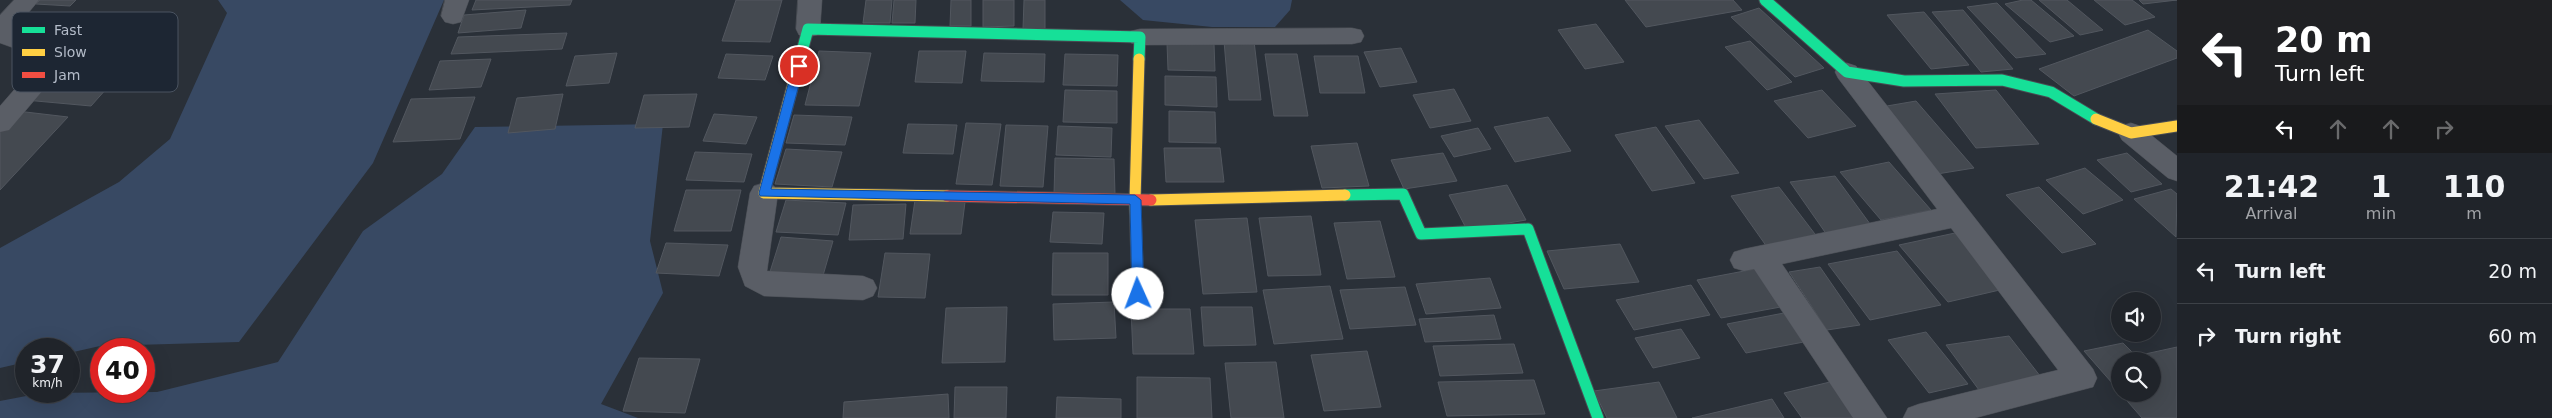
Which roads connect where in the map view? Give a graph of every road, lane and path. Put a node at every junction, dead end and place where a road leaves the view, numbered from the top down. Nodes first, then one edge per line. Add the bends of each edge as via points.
1 (27, 0) edge
2 (810, 0) edge
3 (1766, 0) edge
4 (16, 12) edge
5 (12, 17) edge
6 (808, 29) junction
7 (0, 30) edge
8 (0, 34) edge
9 (1352, 36) dead end
10 (1140, 37) junction
11 (12, 38) edge
12 (1847, 72) junction
13 (27, 92) edge
14 (0, 123) edge
15 (2177, 126) edge
16 (2131, 133) junction
17 (2177, 170) edge
18 (764, 193) junction
19 (1135, 200) junction
20 (1958, 216) junction
21 (863, 288) dead end
22 (1138, 294) dead end
23 (1598, 418) edge
24 (1871, 418) edge
25 (1920, 418) edge

1 - 4 street
2 - 6 street
3 - 12 street
5 - 7 street
6 - 10 street
6 - 18 street
8 - 11 street
9 - 10 street
10 - 19 street
12 - 16 street via 1904,81 2002,80 2051,92 2098,121
12 - 20 street
13 - 14 street
15 - 16 street
16 - 17 street
18 - 19 street
18 - 21 street via 752,267 755,278 764,284
19 - 22 street
19 - 23 street via 1403,194 1421,234 1528,229
20 - 24 street via 1752,258
20 - 25 street via 2082,378

